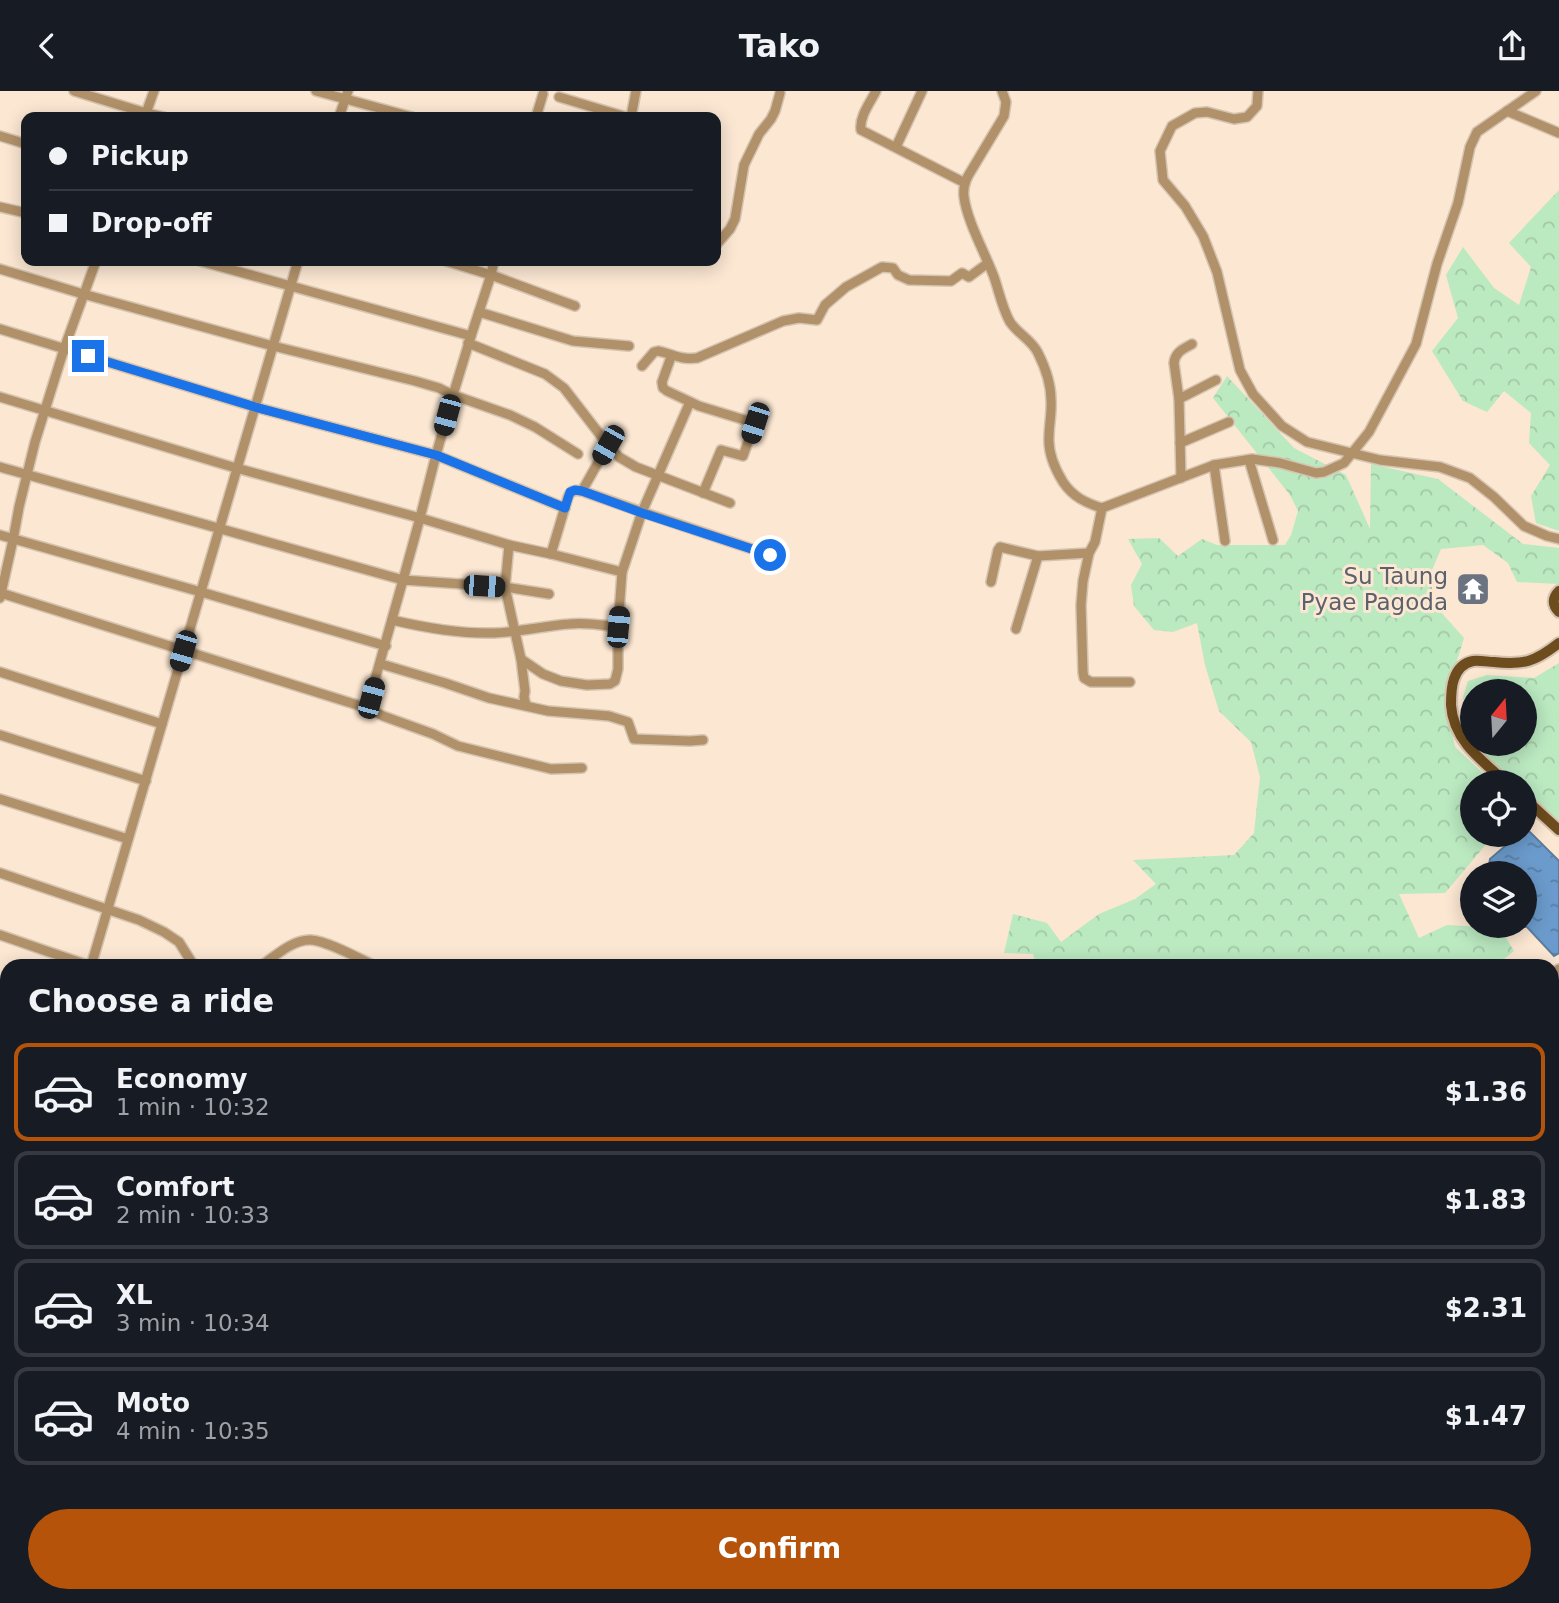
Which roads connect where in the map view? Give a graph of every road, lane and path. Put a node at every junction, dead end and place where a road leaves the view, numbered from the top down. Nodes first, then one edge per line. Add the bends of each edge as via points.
1 (74, 91) edge
2 (154, 91) edge
3 (316, 91) edge
4 (636, 91) edge
5 (876, 91) edge
6 (922, 91) edge
7 (1002, 91) edge
8 (1258, 91) edge
9 (1536, 91) edge
10 (541, 92) edge
11 (780, 93) edge
12 (347, 95) edge
13 (559, 97) dead end
14 (1507, 111) junction
15 (137, 112) edge
16 (147, 112) edge
17 (341, 112) edge
18 (396, 112) edge
19 (537, 112) edge
20 (611, 112) edge
21 (630, 112) edge
22 (1559, 133) edge
23 (0, 136) edge
24 (21, 142) edge
25 (896, 148) junction
26 (965, 183) junction
27 (0, 207) edge
28 (21, 212) edge
29 (721, 239) edge
30 (988, 263) junction
31 (94, 266) edge
32 (217, 266) edge
33 (296, 266) edge
34 (462, 266) edge
35 (493, 266) edge
36 (0, 269) edge
37 (491, 275) junction
38 (290, 287) junction
39 (83, 294) junction
40 (575, 306) dead end
41 (479, 312) junction
42 (0, 329) edge
43 (470, 340) junction
44 (1192, 344) dead end
45 (273, 346) junction
46 (629, 346) dead end
47 (64, 349) junction
48 (671, 356) junction
49 (642, 366) dead end
50 (1216, 380) dead end
51 (453, 395) junction
52 (0, 397) edge
53 (1179, 399) junction
54 (690, 402) junction
55 (255, 407) junction
56 (46, 410) junction
57 (1229, 422) dead end
58 (1180, 443) junction
59 (608, 445) junction
60 (1351, 453) junction
61 (578, 454) dead end
62 (436, 455) junction
63 (1249, 460) junction
64 (1214, 465) junction
65 (0, 467) edge
66 (236, 468) junction
67 (26, 475) junction
68 (657, 475) junction
69 (1181, 478) junction
70 (582, 491) junction
71 (703, 493) junction
72 (730, 503) dead end
73 (565, 508) junction
74 (1102, 508) junction
75 (642, 513) junction
76 (420, 518) junction
77 (219, 529) junction
78 (0, 535) edge
79 (1559, 539) edge
80 (13, 540) junction
81 (1273, 540) dead end
82 (1225, 541) dead end
83 (509, 545) junction
84 (1089, 553) junction
85 (551, 554) junction
86 (770, 555) dead end
87 (1038, 556) junction
88 (622, 572) junction
89 (403, 580) junction
90 (991, 582) dead end
91 (505, 587) junction
92 (1559, 591) edge
93 (201, 592) junction
94 (550, 594) dead end
95 (1, 596) edge
96 (1559, 612) edge
97 (392, 620) junction
98 (618, 627) junction
99 (1016, 629) dead end
100 (514, 632) junction
101 (1559, 643) edge
102 (386, 646) junction
103 (183, 651) junction
104 (521, 659) junction
105 (381, 664) junction
106 (0, 672) edge
107 (1130, 683) dead end
108 (526, 705) junction
109 (368, 708) junction
110 (162, 724) junction
111 (0, 735) edge
112 (703, 740) dead end
113 (582, 768) dead end
114 (1492, 770) edge
115 (146, 781) junction
116 (0, 799) edge
117 (1537, 810) edge
118 (1559, 830) edge
119 (128, 839) junction
120 (0, 873) edge
121 (108, 910) junction
122 (0, 935) edge
123 (70, 959) edge
124 (93, 959) edge
125 (190, 959) edge
126 (272, 959) edge
127 (359, 959) edge

1 - 15 street
2 - 16 street
3 - 12 street
4 - 21 street
5 - 25 street via 861,129
6 - 25 street
7 - 26 street via 1004,116
8 - 60 street via 1257,106 1247,117 1195,113 1172,127 1160,151 1163,180 1203,236 1217,272 1240,370 1253,394 1282,426 1307,442
9 - 14 street
10 - 19 street
11 - 29 street via 771,120 744,165 735,219
12 - 17 street
12 - 18 street
13 - 20 street
14 - 22 street
14 - 60 street via 1477,132 1470,147 1416,344 1369,432
23 - 24 street
25 - 26 street
26 - 30 street via 970,217
27 - 28 street
30 - 48 street via 969,277 962,273 951,281 909,280 893,268 882,267 846,287 825,305 817,320 783,321 697,358
30 - 74 street via 1008,318 1037,350 1043,365 1052,402 1049,451 1055,465 1075,496
31 - 39 street
32 - 38 street
33 - 38 street
34 - 37 street
35 - 37 street
36 - 39 street
37 - 40 street
37 - 41 street
38 - 43 street
38 - 45 street
39 - 45 street
39 - 47 street
41 - 43 street
41 - 46 street via 573,341
42 - 47 street
43 - 51 street
43 - 59 street via 545,374 564,388
44 - 53 street via 1175,357
45 - 51 street via 415,381
45 - 55 street
47 - 55 street
47 - 56 street
48 - 49 street via 654,352
48 - 54 street via 663,388
50 - 53 street
51 - 61 street via 510,415
51 - 62 street
52 - 56 street
53 - 58 street
54 - 68 street
54 - 71 street via 756,424 743,456 721,450
55 - 62 street
55 - 66 street
56 - 66 street
56 - 67 street
57 - 58 street
58 - 69 street
59 - 68 street via 619,457
59 - 70 street
60 - 63 street via 1344,463 1316,473
60 - 79 street via 1440,467 1470,478 1524,526
62 - 73 street
62 - 76 street
63 - 64 street
63 - 81 street
64 - 69 street
64 - 82 street
65 - 67 street
66 - 76 street
66 - 77 street
67 - 77 street
67 - 80 street
68 - 71 street
68 - 75 street
69 - 74 street
70 - 73 street via 570,492
70 - 75 street
71 - 72 street
73 - 85 street
74 - 84 street
75 - 86 street
75 - 88 street
76 - 83 street
76 - 89 street
77 - 89 street
77 - 93 street
78 - 80 street
80 - 93 street
80 - 95 street
83 - 85 street
83 - 91 street
84 - 87 street
84 - 107 street via 1081,605 1084,678
85 - 88 street
87 - 90 street via 1000,547
87 - 99 street
88 - 98 street
89 - 91 street
89 - 97 street
91 - 94 street
91 - 100 street
92 - 96 main road via 1553,602
93 - 102 street
93 - 103 street
95 - 103 street
97 - 100 street via 464,633
97 - 102 street
98 - 100 street via 588,623
98 - 104 street via 618,669 610,684 561,681
100 - 104 street
101 - 114 main road via 1529,661 1474,660 1458,670 1452,683 1456,726 1464,742
102 - 105 street
103 - 109 street
103 - 110 street
104 - 108 street
105 - 108 street
105 - 109 street
106 - 110 street
108 - 112 street via 628,722 634,739
109 - 113 street via 458,746 551,769
110 - 115 street
111 - 115 street
115 - 119 street
116 - 119 street
117 - 118 main road
119 - 121 street
120 - 121 street
121 - 124 street
121 - 125 street via 164,932 179,942
122 - 123 street
126 - 127 street via 296,943 311,940

